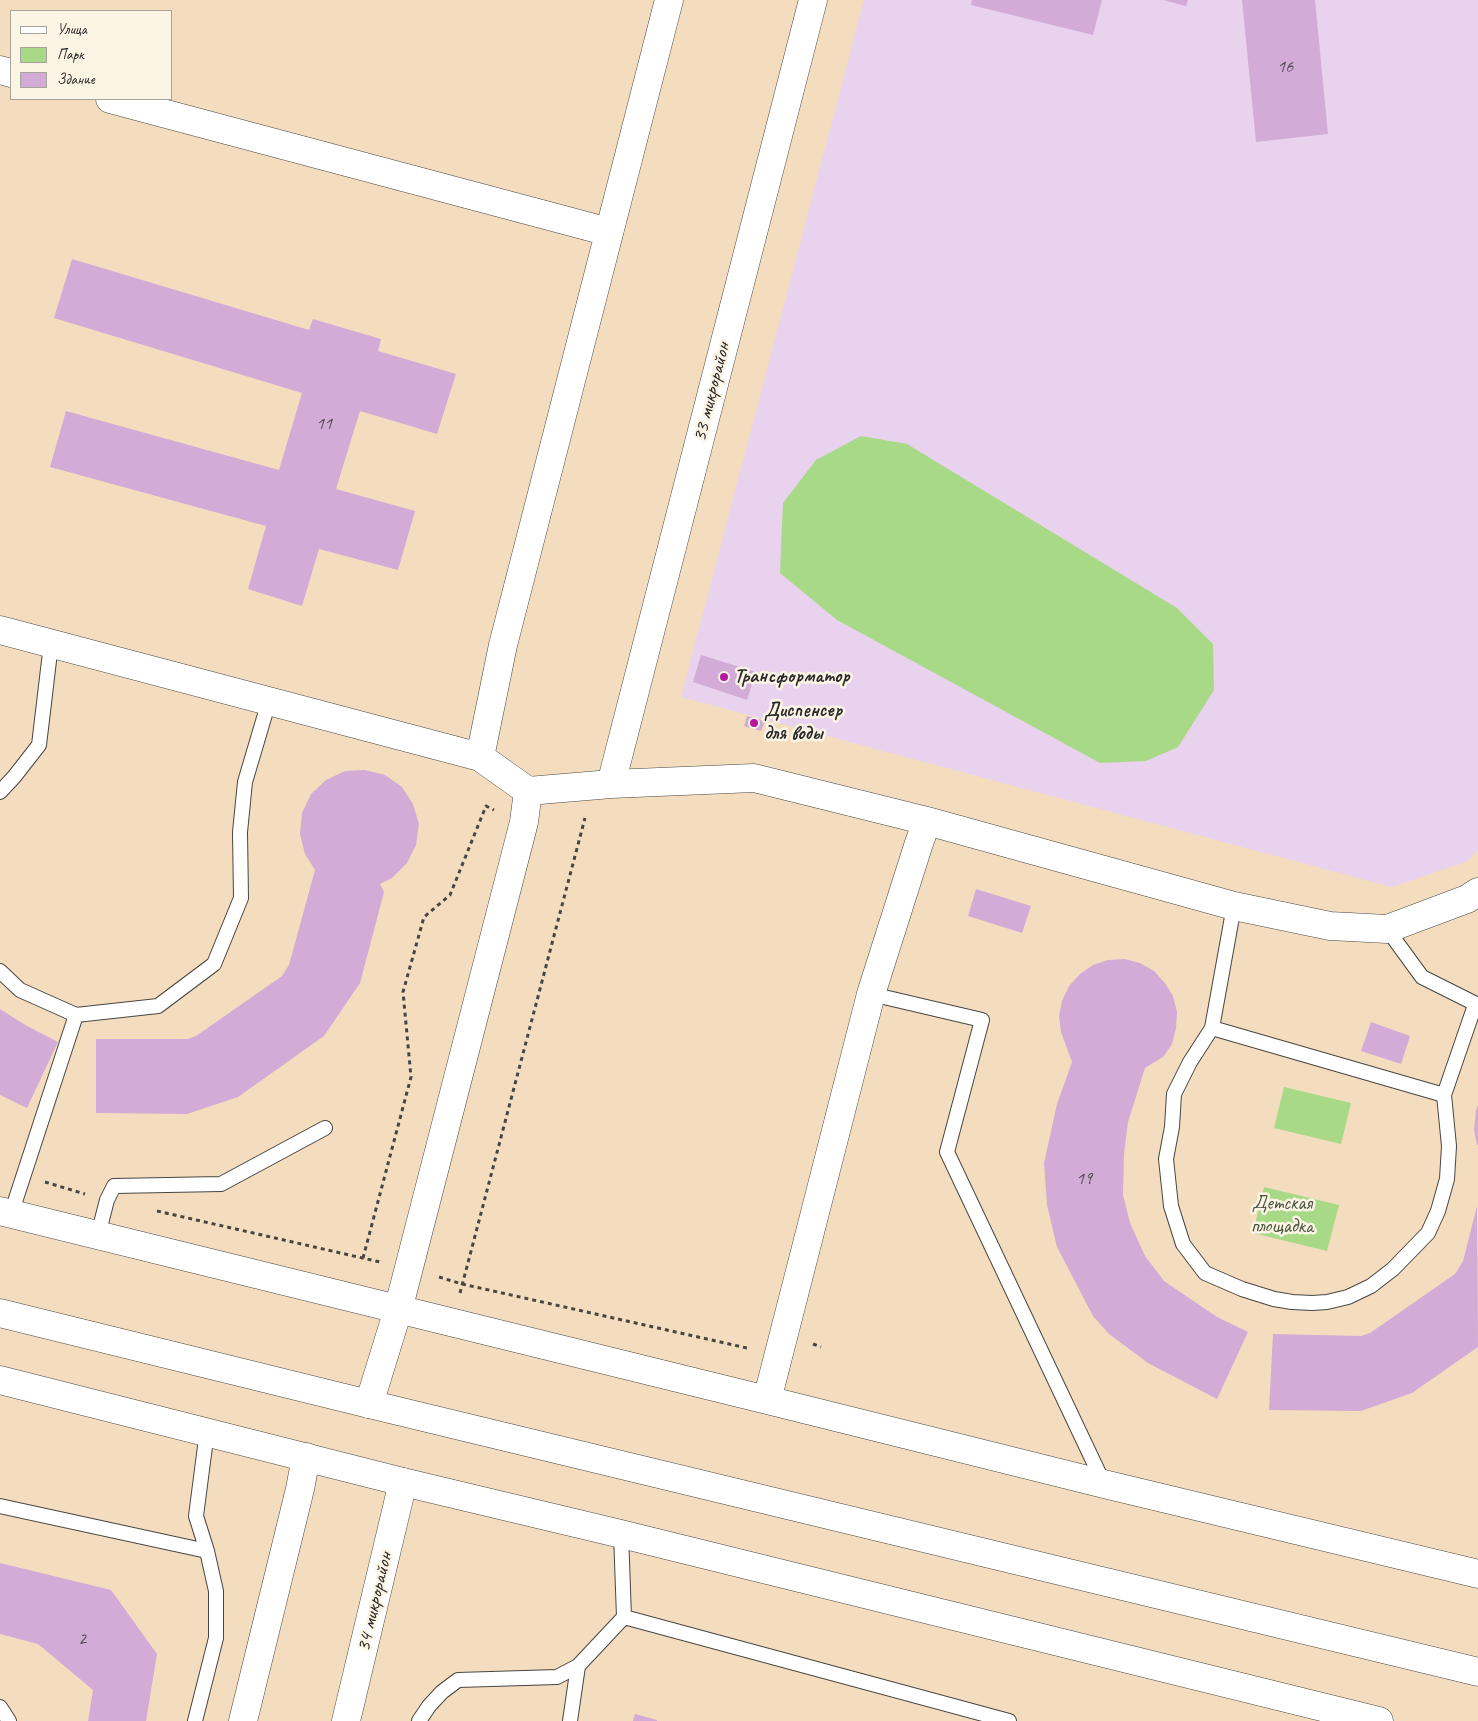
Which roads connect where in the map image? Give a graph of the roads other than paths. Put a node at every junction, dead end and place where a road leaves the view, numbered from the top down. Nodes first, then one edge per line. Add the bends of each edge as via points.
1 (669, 0) edge
2 (813, 0) edge
3 (114, 100) edge
4 (609, 232) junction
5 (0, 630) edge
6 (51, 644) junction
7 (269, 701) junction
8 (480, 757) junction
9 (599, 785) junction
10 (528, 791) junction
11 (0, 792) edge
12 (928, 821) junction
13 (1478, 892) edge
14 (1234, 906) junction
15 (1387, 929) junction
16 (0, 972) edge
17 (871, 994) junction
18 (1477, 1005) edge
19 (76, 1015) junction
20 (1212, 1028) junction
21 (1444, 1095) junction
22 (325, 1128) dead end
23 (5, 1212) edge
24 (98, 1236) junction
25 (398, 1310) junction
26 (0, 1313) edge
27 (0, 1380) edge
28 (767, 1400) junction
29 (369, 1404) junction
30 (207, 1431) junction
31 (306, 1457) junction
32 (403, 1482) junction
33 (1104, 1484) junction
34 (0, 1506) edge
35 (621, 1534) junction
36 (207, 1550) junction
37 (1478, 1574) edge
38 (624, 1617) junction
39 (578, 1666) junction
40 (1478, 1672) edge
41 (0, 1707) edge
42 (10, 1721) edge
43 (195, 1721) edge
44 (243, 1721) edge
45 (346, 1721) edge
46 (419, 1721) edge
47 (570, 1721) edge
48 (1009, 1721) edge
49 (1378, 1721) edge

1 - 4 street
2 - 9 street, 33 микрорайон
3 - 4 street
4 - 8 street via 503,646
5 - 6 street
6 - 7 street
6 - 11 lane via 39,745
7 - 8 street
7 - 19 lane via 245,782 240,832 241,898 214,964 158,1006
8 - 10 street
9 - 10 street
9 - 12 street via 754,778
10 - 25 street via 524,822
12 - 14 street
12 - 17 street
13 - 15 street
14 - 15 street via 1330,926
14 - 20 lane
15 - 18 lane via 1422,977
16 - 19 lane via 20,990
17 - 28 street
17 - 33 lane via 982,1020 947,1152
18 - 21 lane
19 - 23 lane
20 - 21 lane
20 - 21 lane via 1174,1094 1166,1159 1171,1206 1183,1244 1205,1273 1274,1299 1312,1303 1348,1297 1371,1286 1393,1269 1428,1233 1447,1179 1449,1146
22 - 24 lane via 221,1184 114,1186
23 - 24 street
24 - 25 street
25 - 28 street
25 - 29 street
26 - 29 street
27 - 30 street
28 - 33 street
29 - 40 street
30 - 31 street
30 - 36 lane via 196,1516
31 - 32 street
31 - 44 street
32 - 35 street
32 - 45 street, 34 микрорайон
33 - 37 street
34 - 36 lane
35 - 38 lane
35 - 49 street
36 - 43 lane via 216,1591 216,1638
38 - 39 lane
38 - 48 lane
39 - 46 lane via 557,1677 458,1680 442,1692
39 - 47 lane
41 - 42 lane

